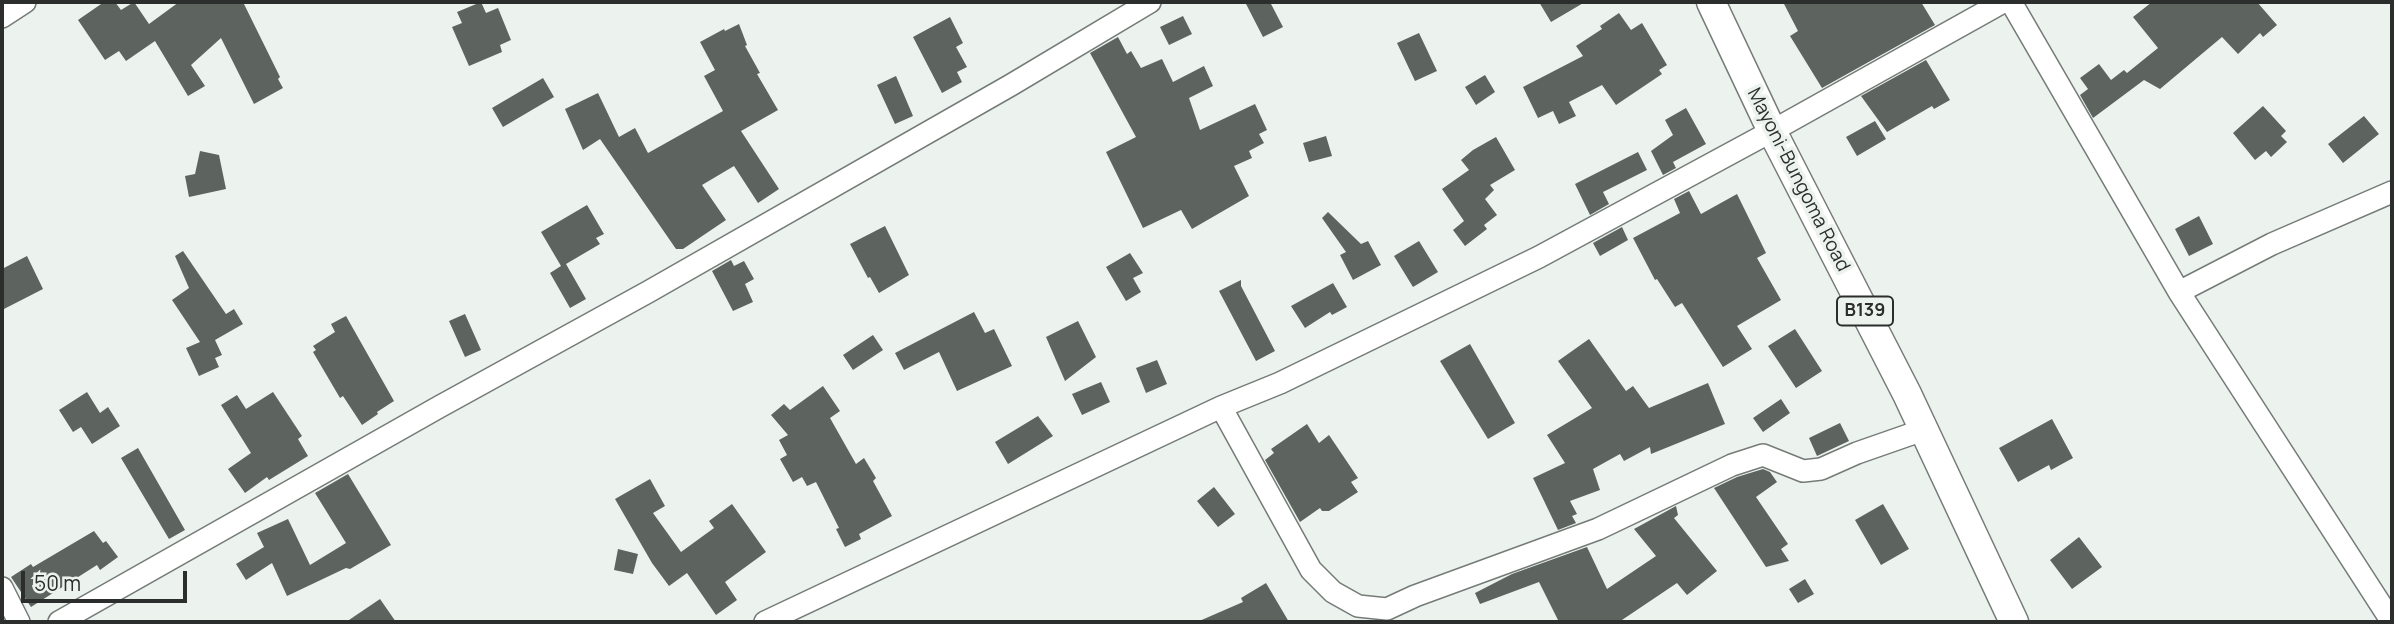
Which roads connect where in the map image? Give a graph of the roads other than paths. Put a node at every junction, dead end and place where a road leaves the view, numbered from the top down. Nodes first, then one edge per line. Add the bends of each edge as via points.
1 (25, 2) edge
2 (1150, 2) edge
3 (1711, 2) edge
4 (2003, 2) edge
5 (2011, 2) edge
6 (2, 17) edge
7 (1772, 131) junction
8 (2392, 192) edge
9 (2179, 292) junction
10 (1221, 407) junction
11 (1923, 430) junction
12 (2, 587) edge
13 (19, 622) edge
14 (59, 622) edge
15 (765, 622) edge
16 (2014, 622) edge
17 (2392, 622) edge

1 - 6 street
2 - 14 street via 660,286
3 - 7 main road, Mayoni-Bungoma Road / B139
4 - 7 street
5 - 9 street
7 - 10 street via 1539,257
7 - 11 main road, Mayoni-Bungoma Road / B139
8 - 9 street via 2272,244
9 - 17 street
10 - 11 street via 1311,570 1333,592 1358,606 1387,609 1598,529 1732,465 1763,455 1803,471 1821,469
10 - 15 street
11 - 16 main road, Mayoni-Bungoma Road / B139
12 - 13 street

